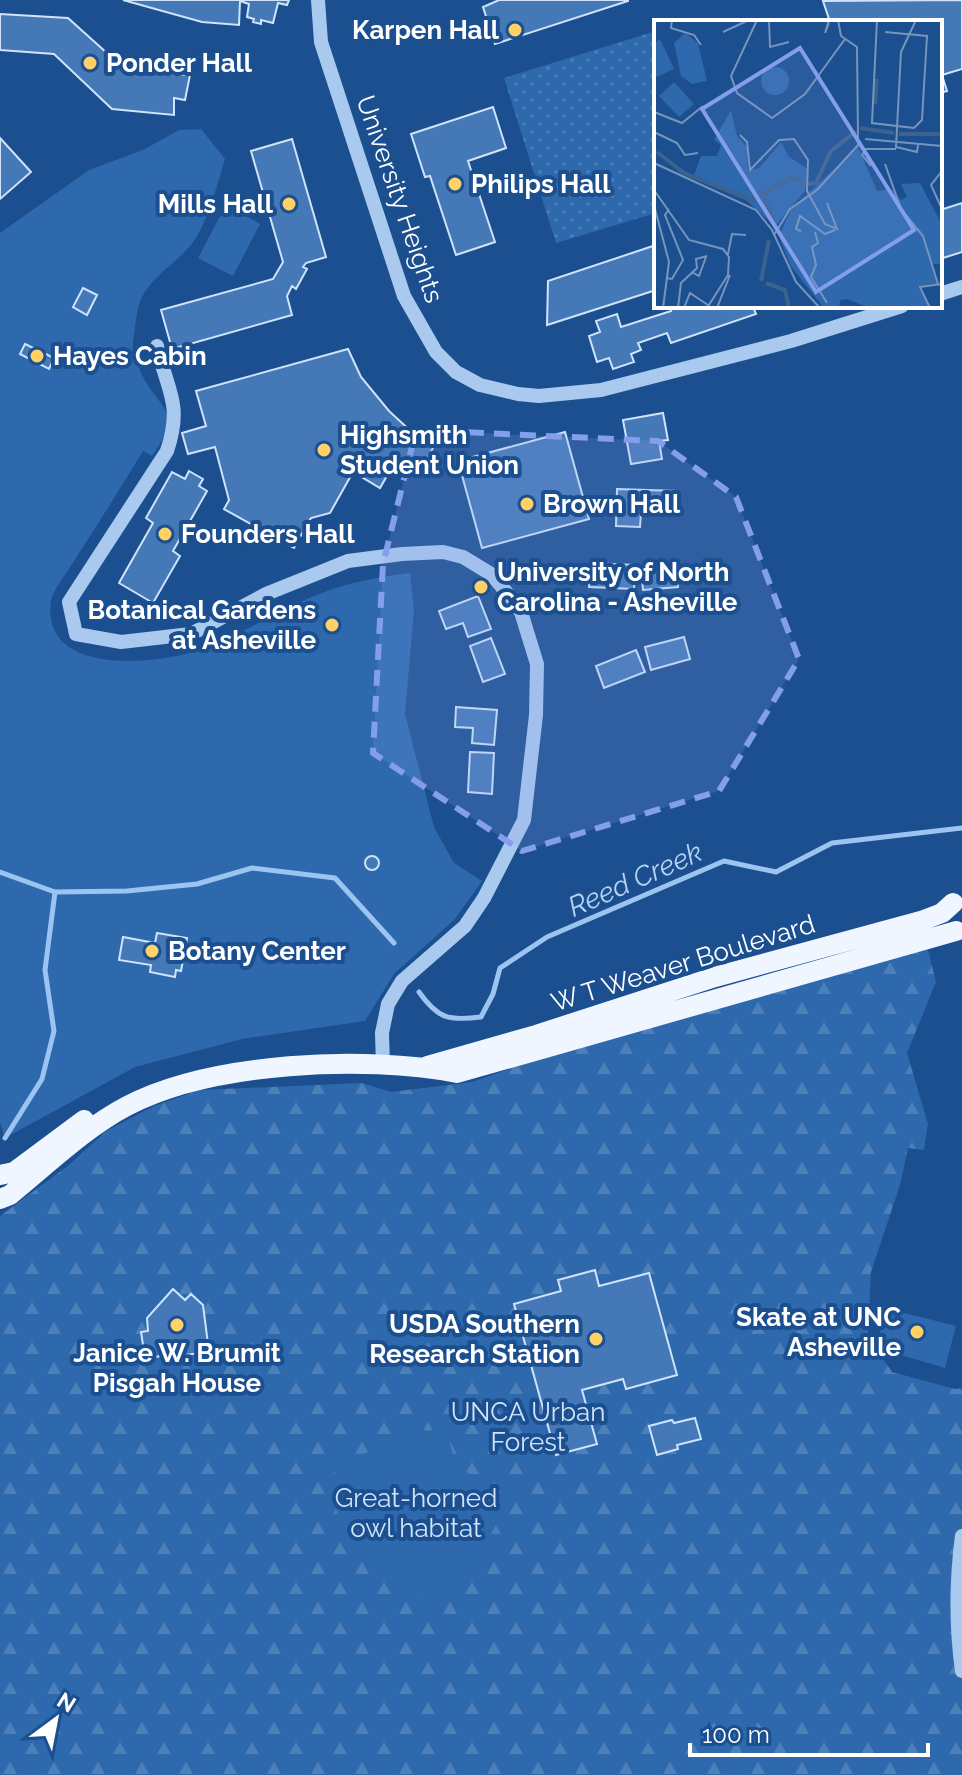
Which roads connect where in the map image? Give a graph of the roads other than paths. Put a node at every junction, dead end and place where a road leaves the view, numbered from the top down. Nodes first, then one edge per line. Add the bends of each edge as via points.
1 (318, 0) edge
2 (962, 287) edge
3 (942, 293) edge
4 (896, 308) edge
5 (157, 346) dead end
6 (958, 897) edge
7 (959, 934) edge
8 (383, 1066) junction
9 (424, 1067) junction
10 (126, 1107) junction
11 (0, 1175) edge
12 (0, 1199) edge
13 (962, 1536) edge
14 (962, 1671) edge

1 - 4 street, University Heights via 321,42 404,296 436,352 480,385 539,396 601,390
2 - 3 street
5 - 8 street via 174,401 175,428 167,451 69,602 76,634 121,642 191,634 266,594 348,561 443,552 491,574 524,621 537,664 524,820 465,926 402,981 388,1004
6 - 7 main road via 951,920
6 - 9 main road, W T Weaver Boulevard via 942,913 921,921 715,977
7 - 9 main road, W T Weaver Boulevard via 483,1067 457,1073
8 - 9 main road, W T Weaver Boulevard
8 - 10 main road, W T Weaver Boulevard via 245,1070 180,1084
10 - 11 main road, W T Weaver Boulevard via 86,1119 14,1172
10 - 12 main road, W T Weaver Boulevard
13 - 14 street

